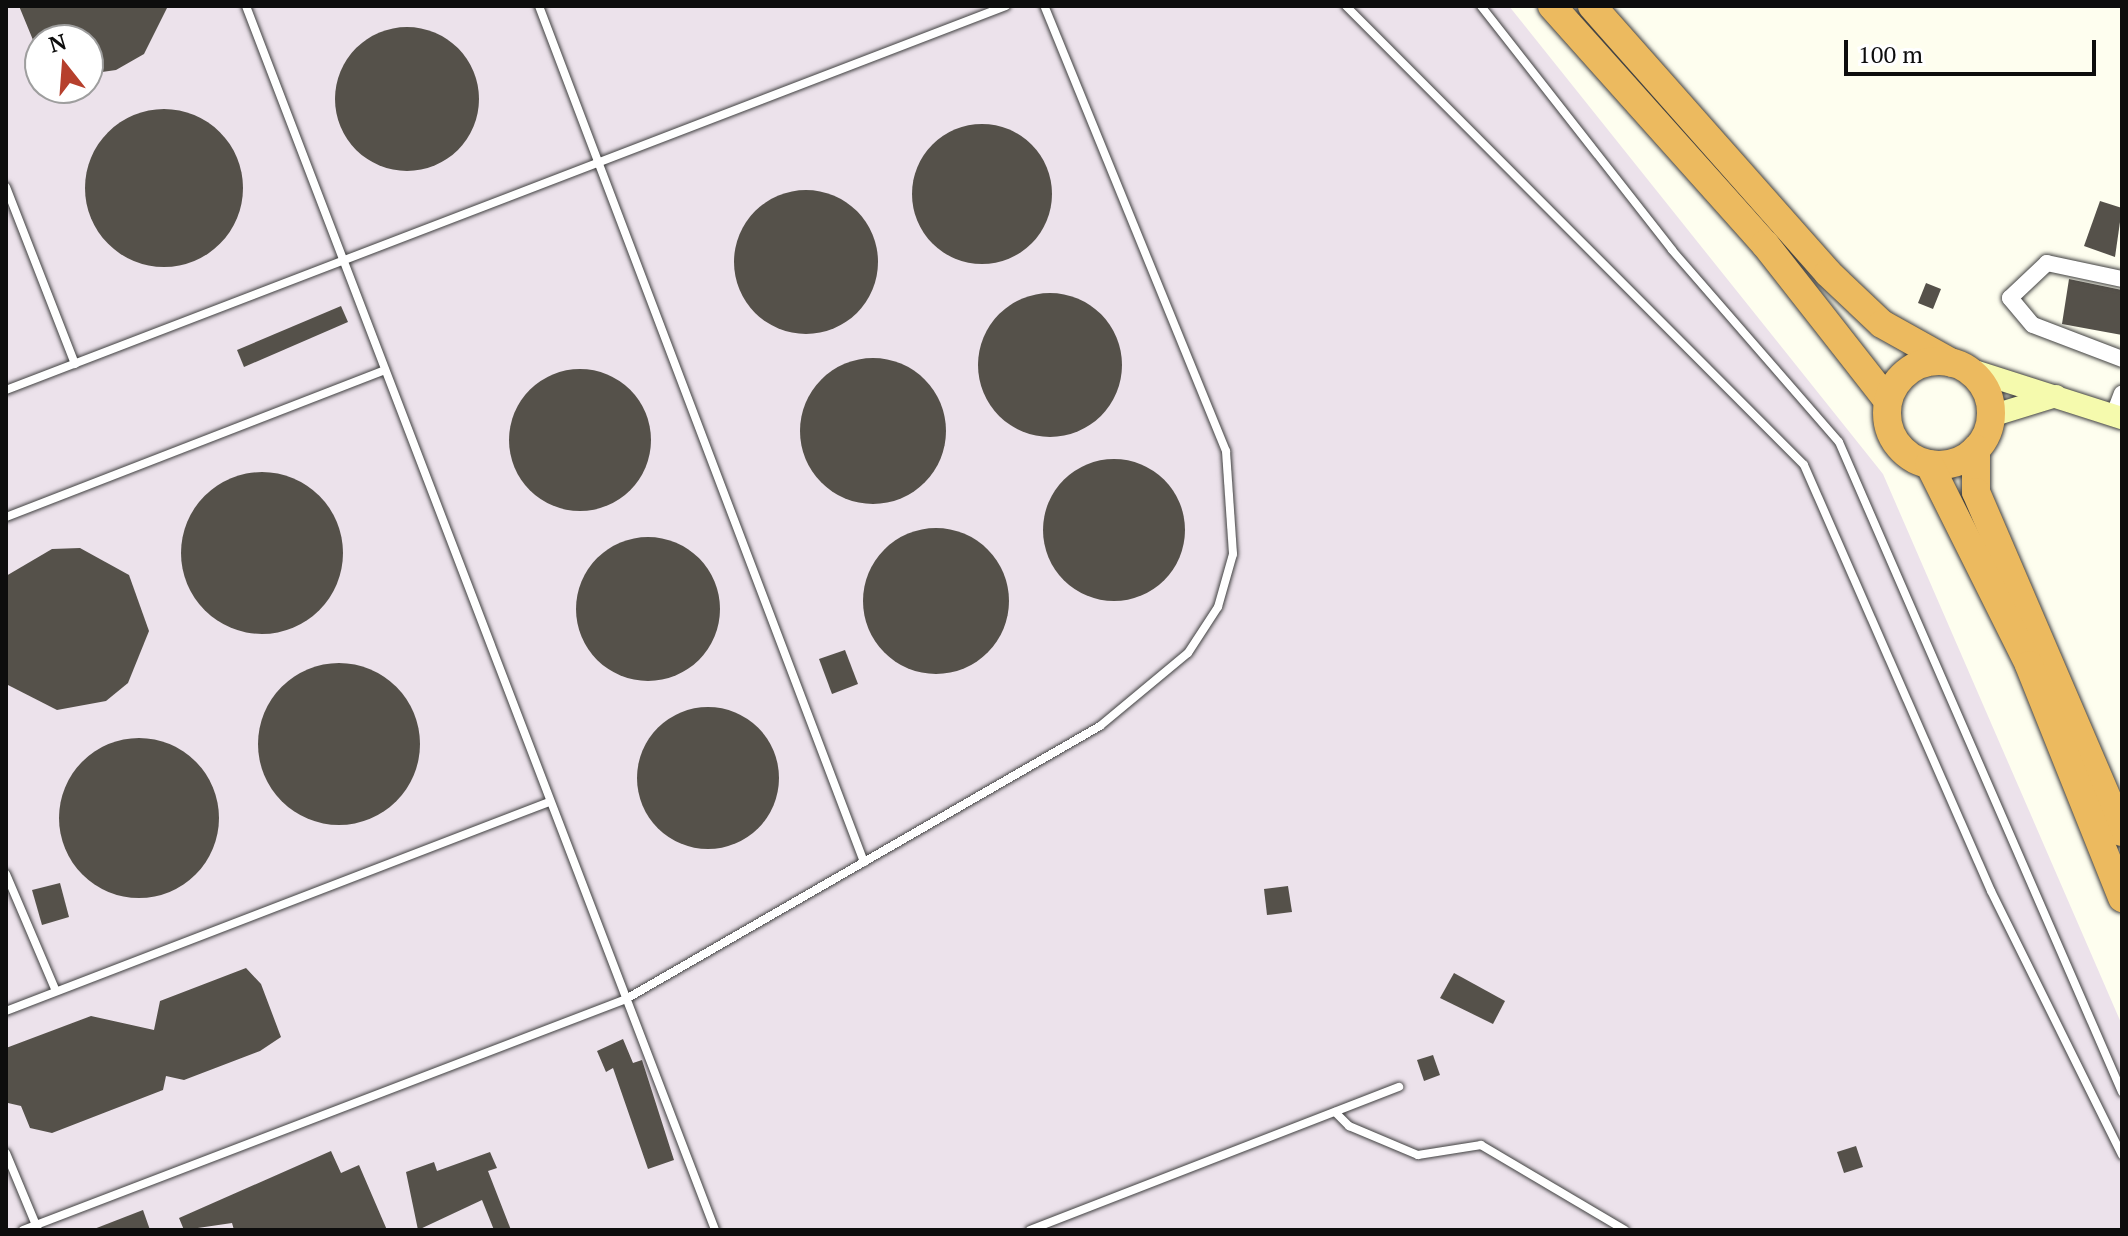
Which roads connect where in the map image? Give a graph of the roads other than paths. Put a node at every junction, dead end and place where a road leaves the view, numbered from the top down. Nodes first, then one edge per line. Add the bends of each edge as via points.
1 (246, 6) edge
2 (539, 6) edge
3 (1006, 6) edge
4 (1044, 6) edge
5 (1346, 6) edge
6 (1481, 6) edge
7 (1552, 6) edge
8 (1592, 6) edge
9 (599, 163) junction
10 (6, 187) edge
11 (342, 262) junction
12 (2122, 279) edge
13 (2122, 359) edge
14 (75, 364) junction
15 (1958, 365) junction
16 (383, 371) junction
17 (6, 390) edge
18 (2057, 396) junction
19 (1888, 401) junction
20 (2119, 408) edge
21 (1991, 416) junction
22 (1976, 449) junction
23 (1929, 464) junction
24 (6, 517) edge
25 (549, 802) junction
26 (2122, 832) edge
27 (864, 862) junction
28 (6, 874) edge
29 (2122, 898) edge
30 (55, 989) junction
31 (626, 999) junction
32 (6, 1011) edge
33 (1399, 1087) dead end
34 (2122, 1092) edge
35 (1335, 1112) junction
36 (6, 1153) edge
37 (2122, 1155) edge
38 (37, 1228) edge
39 (23, 1230) edge
40 (715, 1230) edge
41 (1030, 1230) edge
42 (1625, 1230) edge

1 - 11 lane
2 - 9 lane
3 - 9 lane
4 - 27 lane via 1226,451 1233,554 1218,607 1188,653 1153,687 1100,726
5 - 37 lane via 1804,465 1991,891
6 - 34 lane via 1672,250 1839,442
7 - 19 highway via 1765,244
8 - 15 highway via 1828,273 1882,324
9 - 11 lane
9 - 27 lane
10 - 14 lane
11 - 14 lane
11 - 16 lane
12 - 13 street via 2047,263 2010,298 2033,325
14 - 17 lane
15 - 18 main road
15 - 19 highway via 1917,366
15 - 21 highway via 1982,383
16 - 24 lane
16 - 25 lane
18 - 20 main road
18 - 21 main road
19 - 23 highway via 1892,436
21 - 22 highway
22 - 23 highway via 1954,463
22 - 26 highway via 1976,492
23 - 29 highway via 2029,665
25 - 30 lane
25 - 31 lane
27 - 31 lane
28 - 30 lane
30 - 32 lane
31 - 38 lane
31 - 40 lane
33 - 35 lane
35 - 41 lane
35 - 42 lane via 1349,1126 1418,1155 1481,1145
36 - 38 lane
38 - 39 lane

